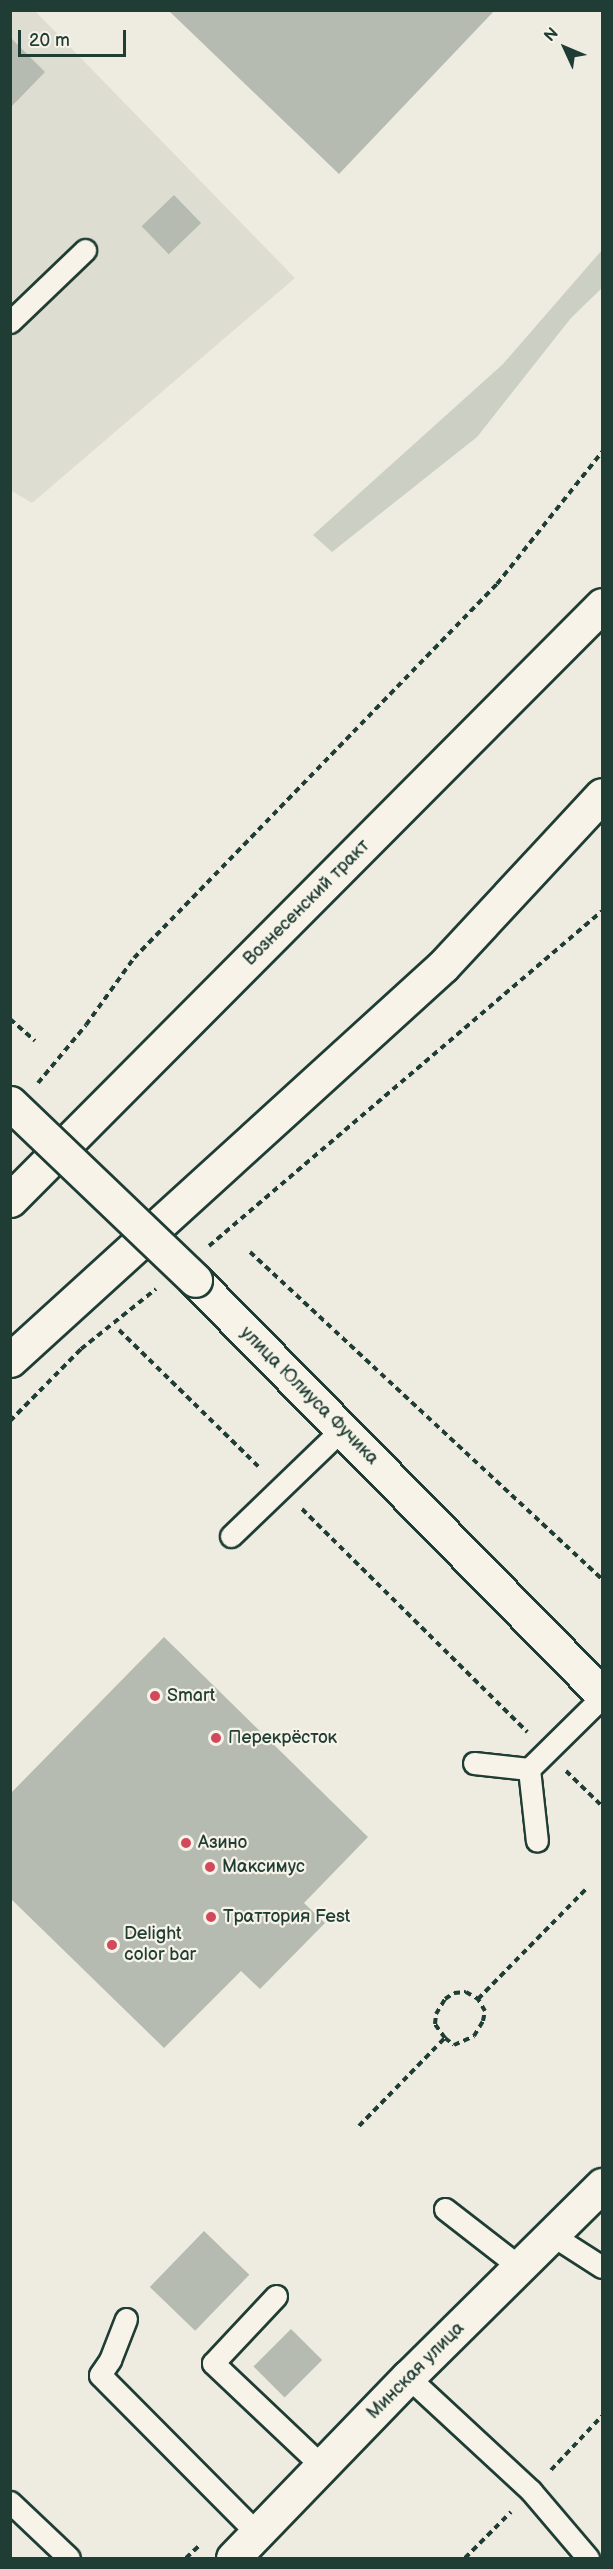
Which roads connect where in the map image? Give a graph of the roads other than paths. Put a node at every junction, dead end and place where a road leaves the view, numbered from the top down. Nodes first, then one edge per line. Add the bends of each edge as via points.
1 (85, 250) dead end
2 (10, 322) edge
3 (603, 604) edge
4 (603, 795) edge
5 (22, 1096) edge
6 (10, 1200) edge
7 (10, 1360) edge
8 (342, 1429) junction
9 (231, 1536) dead end
10 (603, 1695) edge
11 (474, 1763) dead end
12 (529, 1769) junction
13 (537, 1841) dead end
14 (603, 2186) edge
15 (445, 2209) dead end
16 (552, 2235) junction
17 (603, 2267) edge
18 (521, 2268) junction
19 (276, 2296) dead end
20 (126, 2319) dead end
21 (408, 2377) junction
22 (322, 2466) junction
23 (10, 2502) edge
24 (257, 2533) junction
25 (69, 2559) edge
26 (232, 2559) edge
27 (588, 2559) edge

1 - 2 lane
3 - 6 main road, Вознесенский тракт
4 - 7 main road via 443,966
5 - 8 main road, улица Юлиуса Фучика, bridge
8 - 9 lane
8 - 10 main road, улица Юлиуса Фучика
10 - 12 lane
11 - 12 lane
12 - 13 lane
14 - 16 main road, Минская улица
15 - 18 lane
16 - 17 lane
16 - 18 main road, Минская улица
18 - 21 main road, Минская улица
19 - 22 lane via 213,2363
20 - 24 lane via 100,2375
21 - 22 main road, Минская улица
21 - 27 lane via 531,2491
22 - 24 main road, Минская улица
23 - 25 lane
24 - 26 main road, Минская улица

